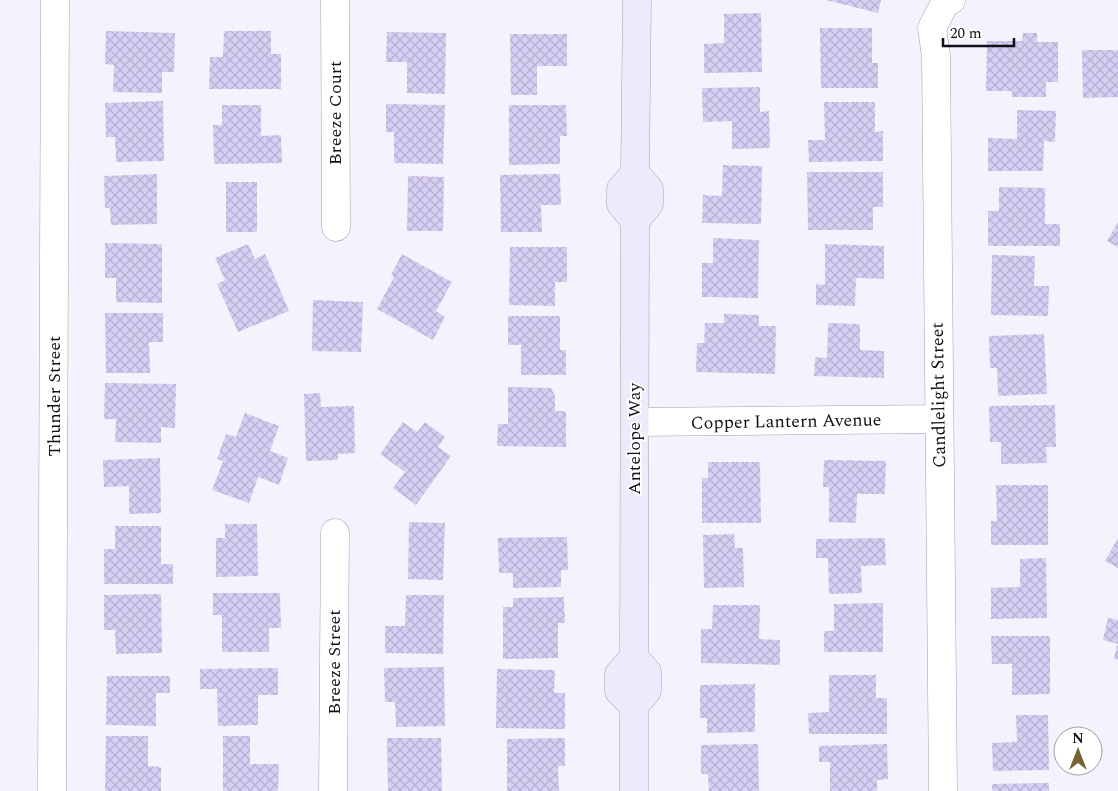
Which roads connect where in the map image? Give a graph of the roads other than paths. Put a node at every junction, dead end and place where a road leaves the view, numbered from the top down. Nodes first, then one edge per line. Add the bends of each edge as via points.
1 (55, 0) edge
2 (335, 0) edge
3 (637, 0) edge
4 (948, 2) edge
5 (336, 227) dead end
6 (938, 419) junction
7 (635, 422) junction
8 (335, 534) dead end
9 (52, 791) edge
10 (333, 791) edge
11 (634, 791) edge
12 (943, 791) edge

1 - 9 street, Thunder Street
2 - 5 street, Breeze Court
3 - 7 street, Antelope Way via 635,172 621,189 621,204 635,221
4 - 6 street, Candlelight Street via 932,28 936,56
6 - 7 street, Copper Lantern Avenue
6 - 12 street, Candlelight Street
7 - 11 street, Antelope Way via 634,657 618,674 618,691 634,706
8 - 10 street, Breeze Street

